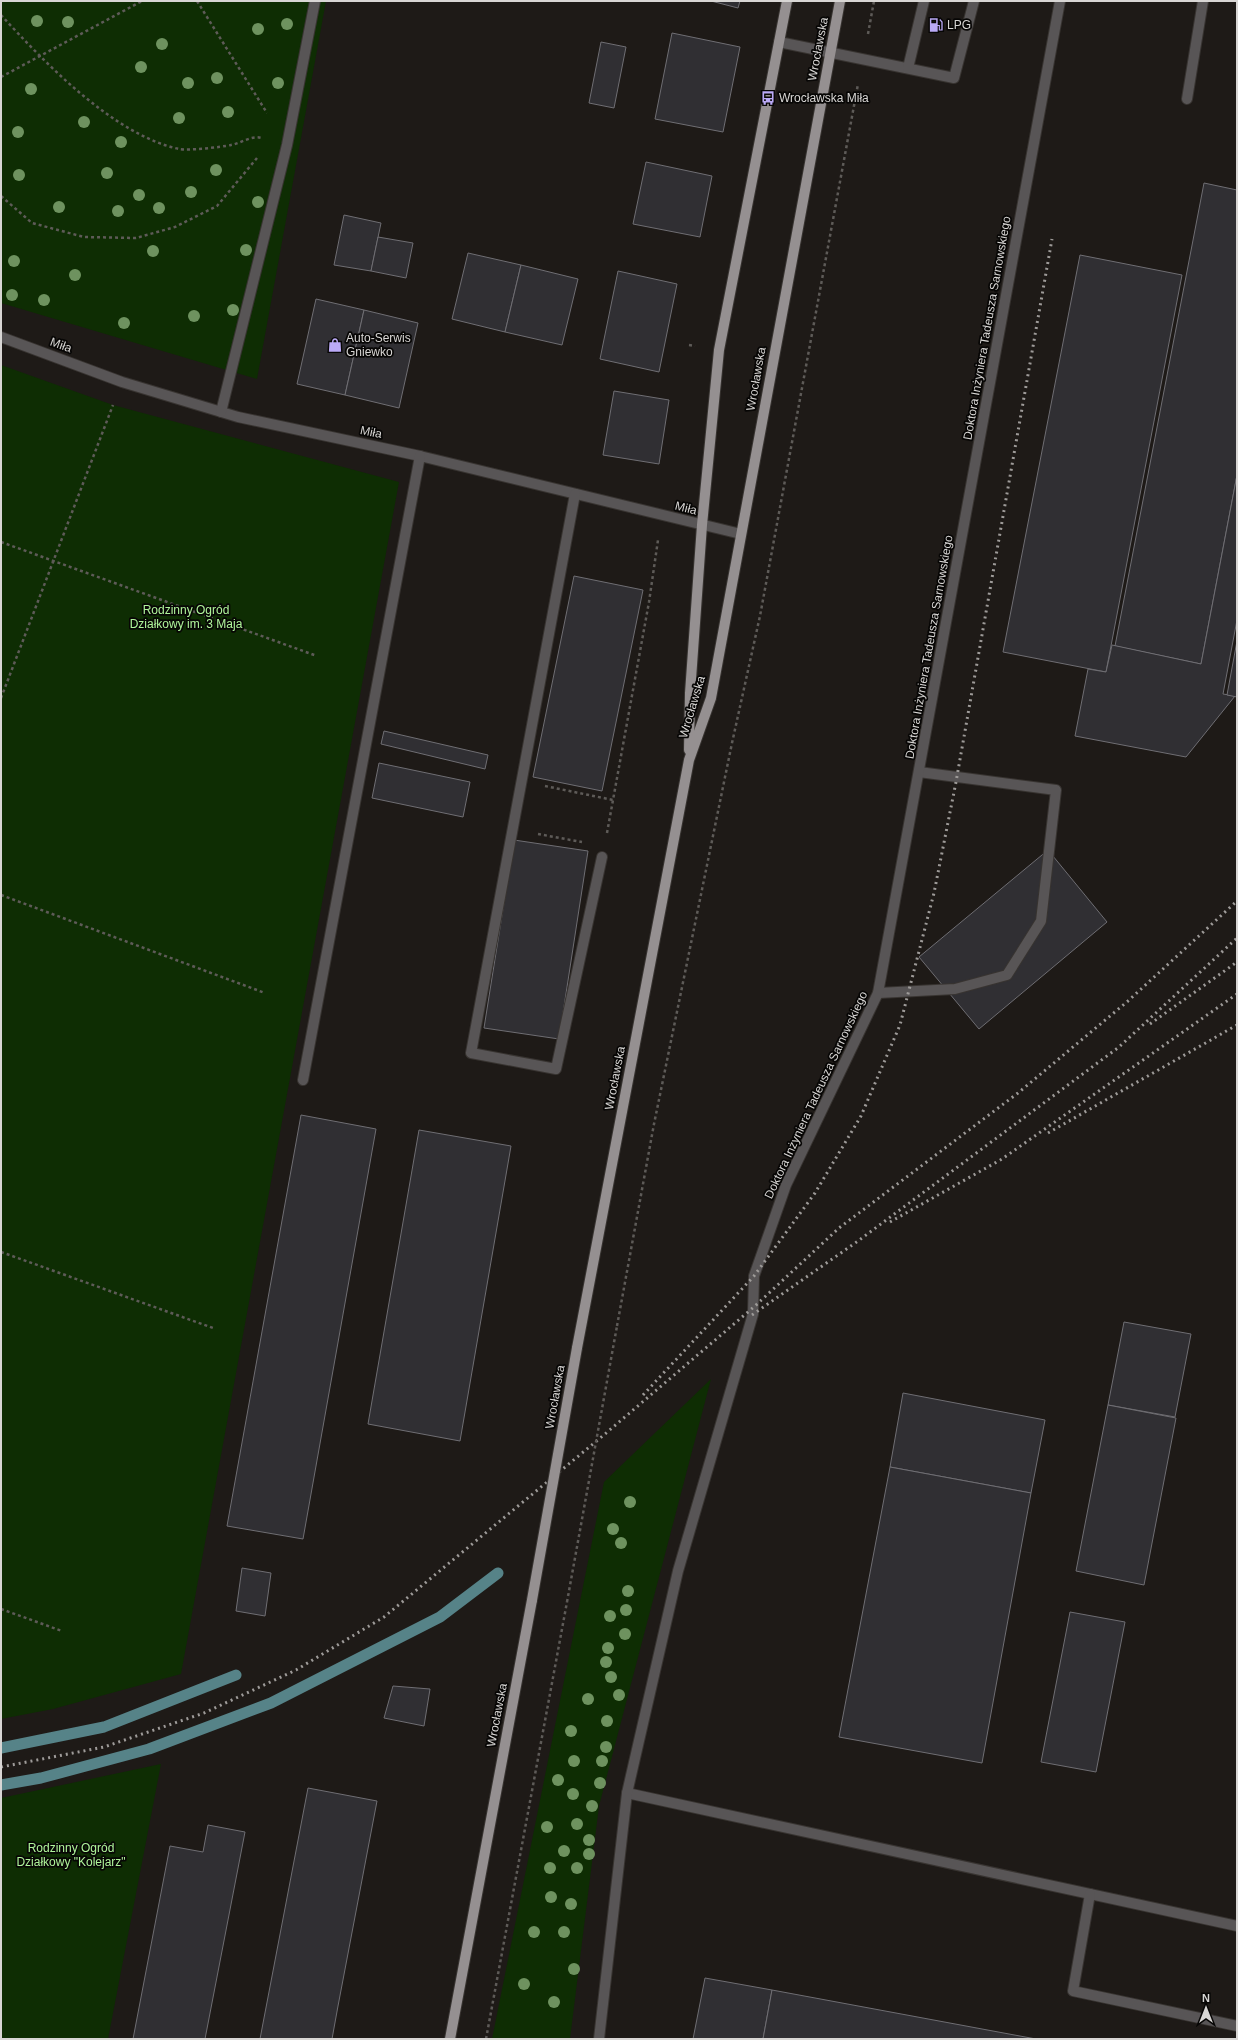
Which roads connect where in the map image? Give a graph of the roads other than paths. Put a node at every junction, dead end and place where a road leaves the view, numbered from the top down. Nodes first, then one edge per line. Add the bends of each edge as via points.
1 (315, 1) edge
2 (787, 1) edge
3 (840, 1) edge
4 (924, 1) edge
5 (974, 1) edge
6 (1060, 1) edge
7 (1203, 1) edge
8 (779, 42) junction
9 (830, 52) junction
10 (908, 68) junction
11 (1187, 99) dead end
12 (1, 337) edge
13 (221, 412) junction
14 (420, 456) junction
15 (575, 494) junction
16 (702, 525) junction
17 (741, 534) junction
18 (689, 760) junction
19 (919, 772) junction
20 (602, 857) road end
21 (878, 992) junction
22 (303, 1080) dead end
23 (627, 1793) junction
24 (1090, 1894) junction
25 (1237, 1926) edge
26 (1237, 2026) edge
27 (450, 2039) edge
28 (599, 2039) edge

1 - 13 street via 287,145
2 - 8 main road, Wrocławska
3 - 9 main road, Wrocławska
4 - 10 street
5 - 10 street via 954,78
6 - 19 street, Doktora Inżyniera Tadeusza Sarnowskiego
7 - 11 street
8 - 9 street
8 - 16 main road, Wrocławska via 719,350
9 - 10 street
9 - 17 main road, Wrocławska
12 - 13 street, Miła via 122,382
13 - 14 street, Miła
14 - 15 street, Miła
14 - 22 street
15 - 16 street, Miła
15 - 20 street via 471,1053 556,1069
16 - 17 street, Miła
16 - 18 main road, Wrocławska via 690,693
17 - 18 main road, Wrocławska via 711,698
18 - 27 main road, Wrocławska, bridge via 577,1348
19 - 21 street, Doktora Inżyniera Tadeusza Sarnowskiego
19 - 21 street via 1056,790 1041,921 1007,974 955,989
21 - 23 street, Doktora Inżyniera Tadeusza Sarnowskiego via 786,1185 754,1276 753,1314 678,1571
23 - 24 street
23 - 28 street, Doktora Inżyniera Tadeusza Sarnowskiego
24 - 25 street
24 - 26 street via 1073,1991

